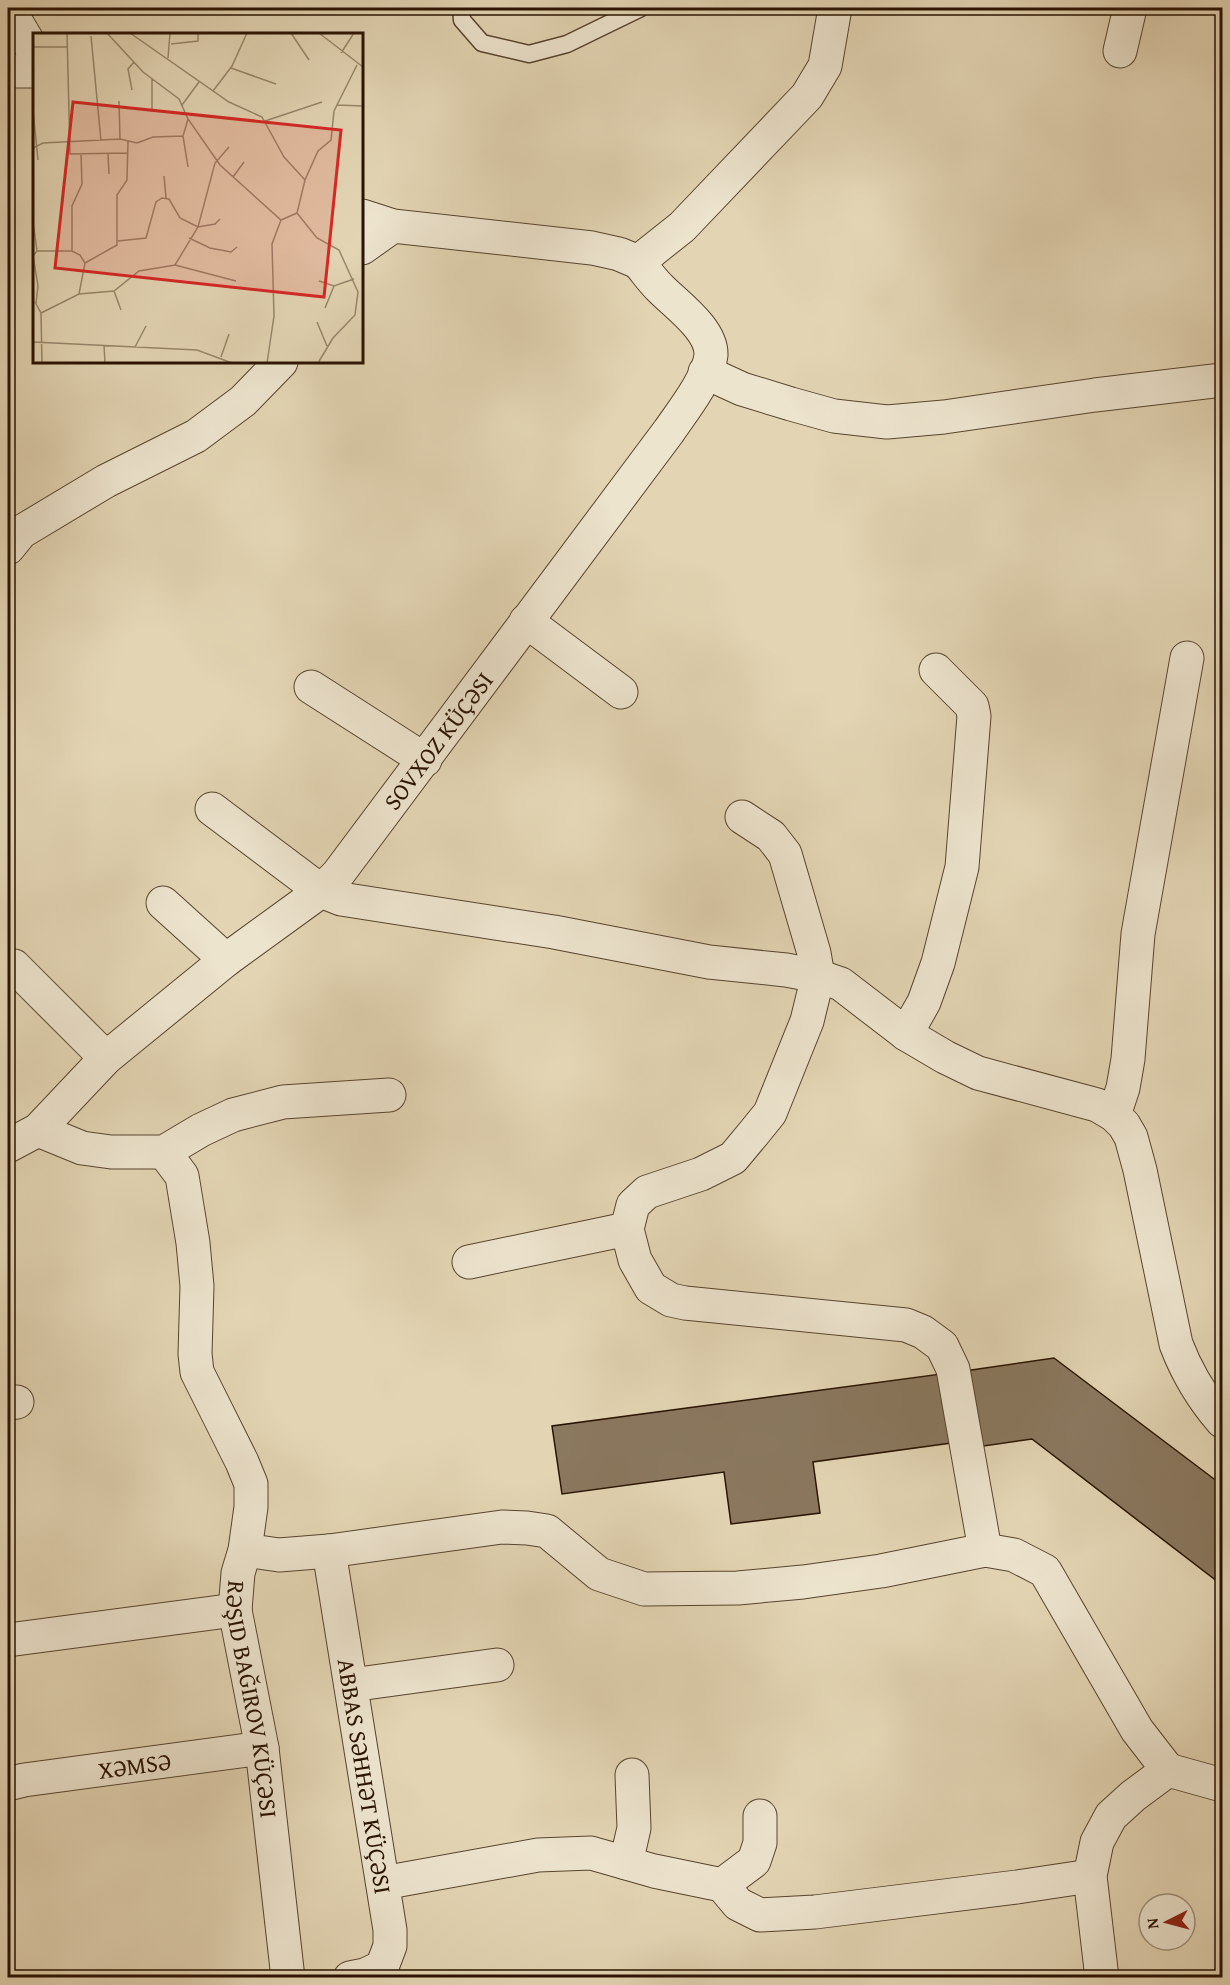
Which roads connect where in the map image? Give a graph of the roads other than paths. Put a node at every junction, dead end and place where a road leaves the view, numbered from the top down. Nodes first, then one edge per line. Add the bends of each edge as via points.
1 (8, 8) edge
2 (460, 8) edge
3 (641, 8) edge
4 (835, 8) edge
5 (1130, 8) edge
6 (33, 50) edge
7 (1120, 51) dead end
8 (8, 71) edge
9 (33, 71) edge
10 (363, 216) edge
11 (393, 226) junction
12 (363, 247) edge
13 (638, 262) junction
14 (280, 363) edge
15 (705, 372) junction
16 (1222, 380) edge
17 (8, 548) edge
18 (526, 621) junction
19 (1187, 658) dead end
20 (936, 670) dead end
21 (310, 687) dead end
22 (621, 692) dead end
23 (425, 760) junction
24 (212, 809) dead end
25 (742, 817) dead end
26 (321, 891) junction
27 (163, 903) dead end
28 (226, 960) junction
29 (14, 966) dead end
30 (818, 976) junction
31 (906, 1034) junction
32 (106, 1058) junction
33 (389, 1095) dead end
34 (1114, 1115) junction
35 (38, 1130) junction
36 (8, 1146) edge
37 (164, 1152) junction
38 (627, 1229) junction
39 (469, 1262) dead end
40 (1222, 1421) edge
41 (245, 1550) junction
42 (985, 1550) junction
43 (329, 1551) junction
44 (235, 1610) junction
45 (8, 1640) edge
46 (497, 1665) dead end
47 (351, 1685) junction
48 (262, 1748) junction
49 (1168, 1770) junction
50 (632, 1775) dead end
51 (8, 1784) edge
52 (1222, 1785) edge
53 (760, 1816) dead end
54 (626, 1863) junction
55 (1090, 1876) junction
56 (383, 1883) junction
57 (722, 1885) junction
58 (288, 1977) edge
59 (350, 1977) edge
60 (1102, 1977) edge

1 - 6 street
2 - 3 lane via 462,20 482,43 529,54 567,44
4 - 13 street via 825,66 807,96 682,227
5 - 7 street
8 - 9 street
10 - 11 street
11 - 12 street
11 - 13 street via 592,248
13 - 15 street, SOVXOZ KÜÇƏSI via 701,328 711,355
14 - 17 street via 243,401 196,436 106,480 21,532
15 - 16 street via 742,389 834,416 887,422
15 - 18 street, SOVXOZ KÜÇƏSI via 669,431
18 - 22 street
18 - 23 street, SOVXOZ KÜÇƏSI
19 - 34 street via 1138,934 1124,1088
20 - 31 street via 972,706 974,717 962,867 938,963 924,1002
21 - 23 street
23 - 26 street, SOVXOZ KÜÇƏSI via 351,859
24 - 26 street
25 - 30 street via 771,836 785,854
26 - 28 street, SOVXOZ KÜÇƏSI
26 - 30 street via 341,899 554,932 709,962
27 - 28 street
28 - 32 street, SOVXOZ KÜÇƏSI
29 - 32 street
30 - 31 street via 841,984
30 - 38 street via 807,1021 770,1113 733,1158 701,1174 647,1192 633,1205
31 - 34 street via 978,1073 1089,1102
32 - 35 street, SOVXOZ KÜÇƏSI
33 - 37 street via 283,1102 233,1115
34 - 40 street via 1131,1137 1140,1170 1176,1344 1186,1369
35 - 36 street, SOVXOZ KÜÇƏSI
35 - 37 street via 82,1148
37 - 41 street via 182,1176 193,1243 197,1372 251,1484
38 - 39 street
38 - 42 street via 634,1260 651,1288 671,1300 906,1325 942,1346 953,1369
41 - 43 street via 279,1556
41 - 44 street via 238,1573
42 - 43 street via 803,1582 738,1588 644,1589 599,1574 547,1531 527,1528 502,1527
42 - 49 street via 1014,1555 1045,1571 1137,1730
43 - 47 street, ABBAS SƏHHƏT KÜÇƏSI
44 - 45 street
44 - 48 street
46 - 47 street
47 - 56 street, ABBAS SƏHHƏT KÜÇƏSI
48 - 51 street, XƏMSƏ
48 - 58 street
49 - 52 street
49 - 55 street via 1111,1816 1097,1842
50 - 54 street via 634,1828
53 - 57 street via 760,1843 754,1861
54 - 56 street via 591,1853 538,1856
54 - 57 street
55 - 57 street via 815,1912 760,1915 738,1904
55 - 60 street
56 - 59 street, ABBAS SƏHHƏT KÜÇƏSI via 390,1946 382,1967

